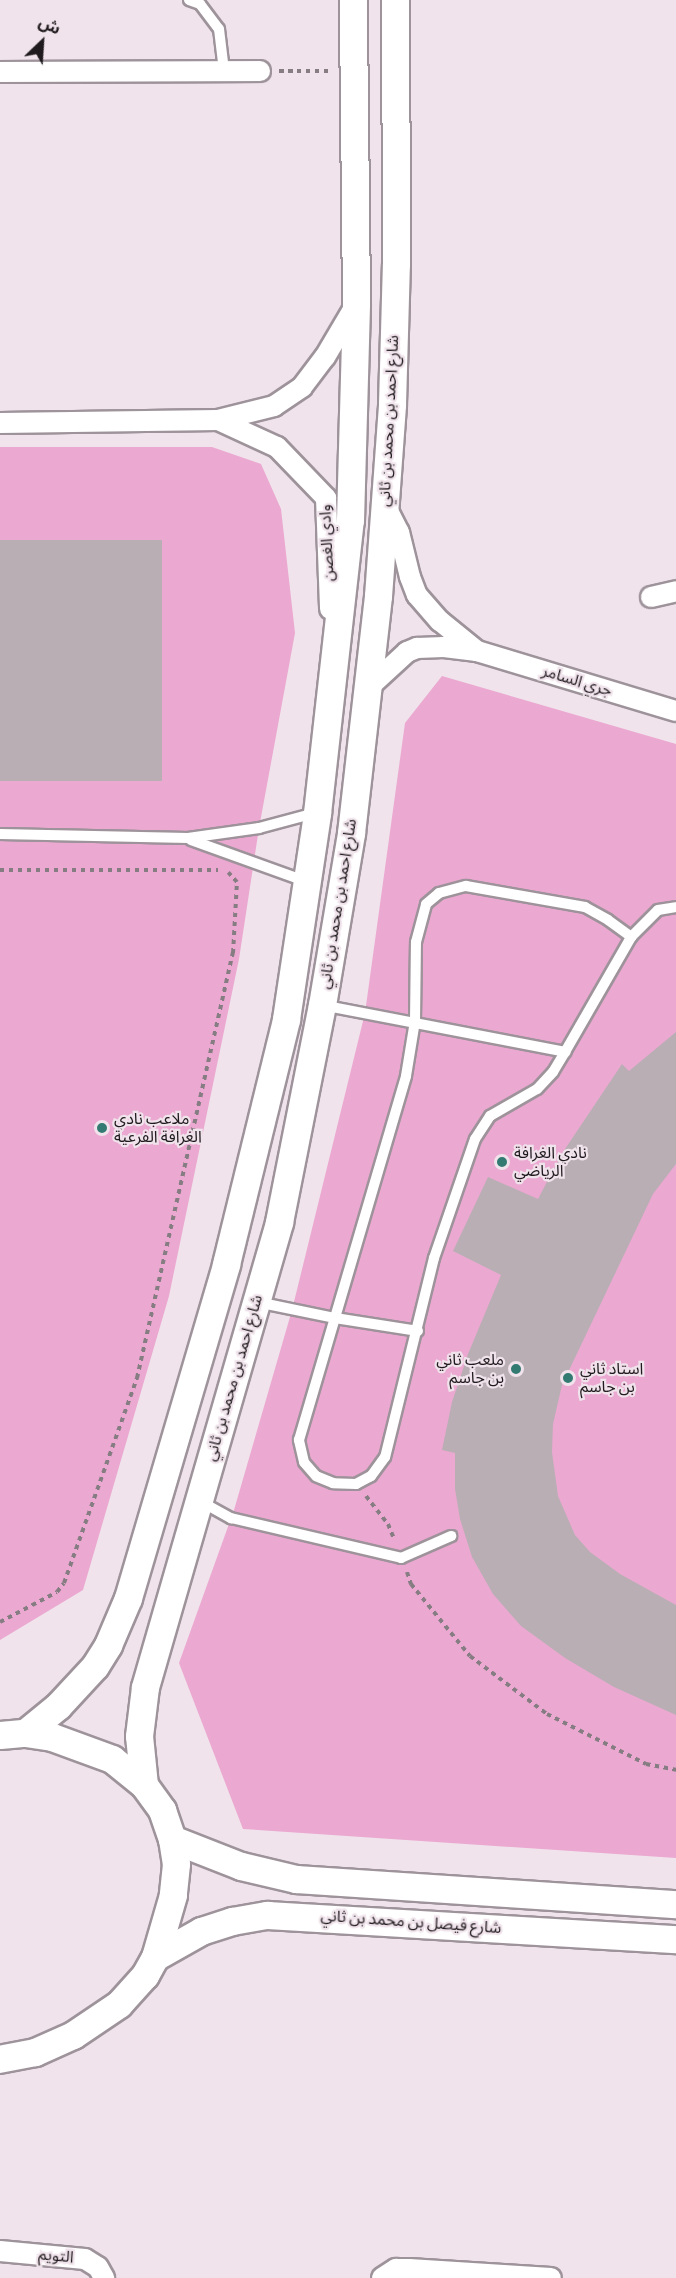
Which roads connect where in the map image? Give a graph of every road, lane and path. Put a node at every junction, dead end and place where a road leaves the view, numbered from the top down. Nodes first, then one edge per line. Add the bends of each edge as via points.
1 (189, 0) edge
2 (353, 0) edge
3 (395, 0) edge
4 (224, 71) junction
5 (260, 71) joint
6 (353, 71) junction
7 (0, 72) edge
8 (356, 303) junction
9 (218, 420) junction
10 (0, 423) edge
11 (385, 505) junction
12 (676, 591) edge
13 (651, 597) dead end
14 (477, 651) junction
15 (333, 686) junction
16 (368, 688) junction
17 (676, 711) edge
18 (317, 813) junction
19 (0, 834) edge
20 (188, 838) junction
21 (0, 870) edge
22 (305, 881) junction
23 (676, 907) edge
24 (630, 937) junction
25 (322, 1005) junction
26 (415, 1021) junction
27 (565, 1052) junction
28 (257, 1302) junction
29 (335, 1318) junction
30 (418, 1331) junction
31 (356, 1484) junction
32 (198, 1500) junction
33 (451, 1536) dead end
34 (402, 1558) junction
35 (0, 1622) edge
36 (12, 1734) edge
37 (676, 1770) edge
38 (144, 1785) junction
39 (172, 1839) junction
40 (676, 1904) edge
41 (676, 1939) edge
42 (155, 1957) junction
43 (0, 2059) edge
44 (0, 2251) edge
45 (104, 2278) edge
46 (382, 2278) edge
47 (551, 2278) edge

1 - 4 lane via 200,4 219,29
2 - 6 street, شارع احمد بن محمد بن ثاني
3 - 11 street, شارع احمد بن محمد بن ثاني via 396,264
4 - 5 street
4 - 7 street
5 - 6 path
6 - 8 street, شارع احمد بن محمد بن ثاني
8 - 9 street, وادي الغصن via 325,357 302,387 274,406
8 - 15 street, شارع احمد بن محمد بن ثاني via 350,520
9 - 10 street, وادي الغصن
9 - 15 street, وادي الغصن via 277,447 326,498
11 - 14 street, جري السامر via 399,532 417,595 440,621
11 - 16 street, شارع احمد بن محمد بن ثاني
12 - 13 street
14 - 16 street, جري السامر via 417,648 396,660
14 - 17 street, جري السامر
15 - 18 street, شارع احمد بن محمد بن ثاني
16 - 25 street, شارع احمد بن محمد بن ثاني via 351,833
18 - 20 lane via 259,828
18 - 22 street, شارع احمد بن محمد بن ثاني
19 - 20 lane
20 - 22 lane
21 - 35 path via 226,870 237,882 233,954 137,1378 64,1583 57,1592
22 - 36 street, شارع احمد بن محمد بن ثاني via 290,999 257,1147 177,1438 128,1598 95,1666 58,1706
23 - 24 lane via 658,910
24 - 26 lane via 585,907 466,886 439,893 426,904 416,942
24 - 27 lane
25 - 26 lane
25 - 28 street, شارع احمد بن محمد بن ثاني via 279,1222
26 - 27 lane
26 - 29 lane via 406,1076
27 - 30 lane via 537,1089 490,1116 475,1139 434,1258
28 - 29 lane
28 - 32 street, شارع احمد بن محمد بن ثاني
29 - 30 lane
29 - 31 lane via 299,1440 304,1462 316,1476 333,1483
30 - 31 lane via 385,1457 371,1476
31 - 34 path via 388,1524
32 - 34 lane via 231,1518
32 - 38 street, شارع احمد بن محمد بن ثاني via 145,1687 139,1736
33 - 34 lane
34 - 37 path via 411,1584 470,1656 547,1714 646,1764
36 - 38 street via 52,1737 96,1751
38 - 39 street via 162,1810
39 - 40 street via 241,1866 296,1879
39 - 42 street via 176,1864 173,1895
41 - 42 street, شارع فيصل بن محمد بن ثاني via 267,1915 201,1931
42 - 43 street via 145,1975 119,2004 89,2026 35,2052
44 - 45 street, التويم via 85,2259 98,2267
46 - 47 street via 396,2269

